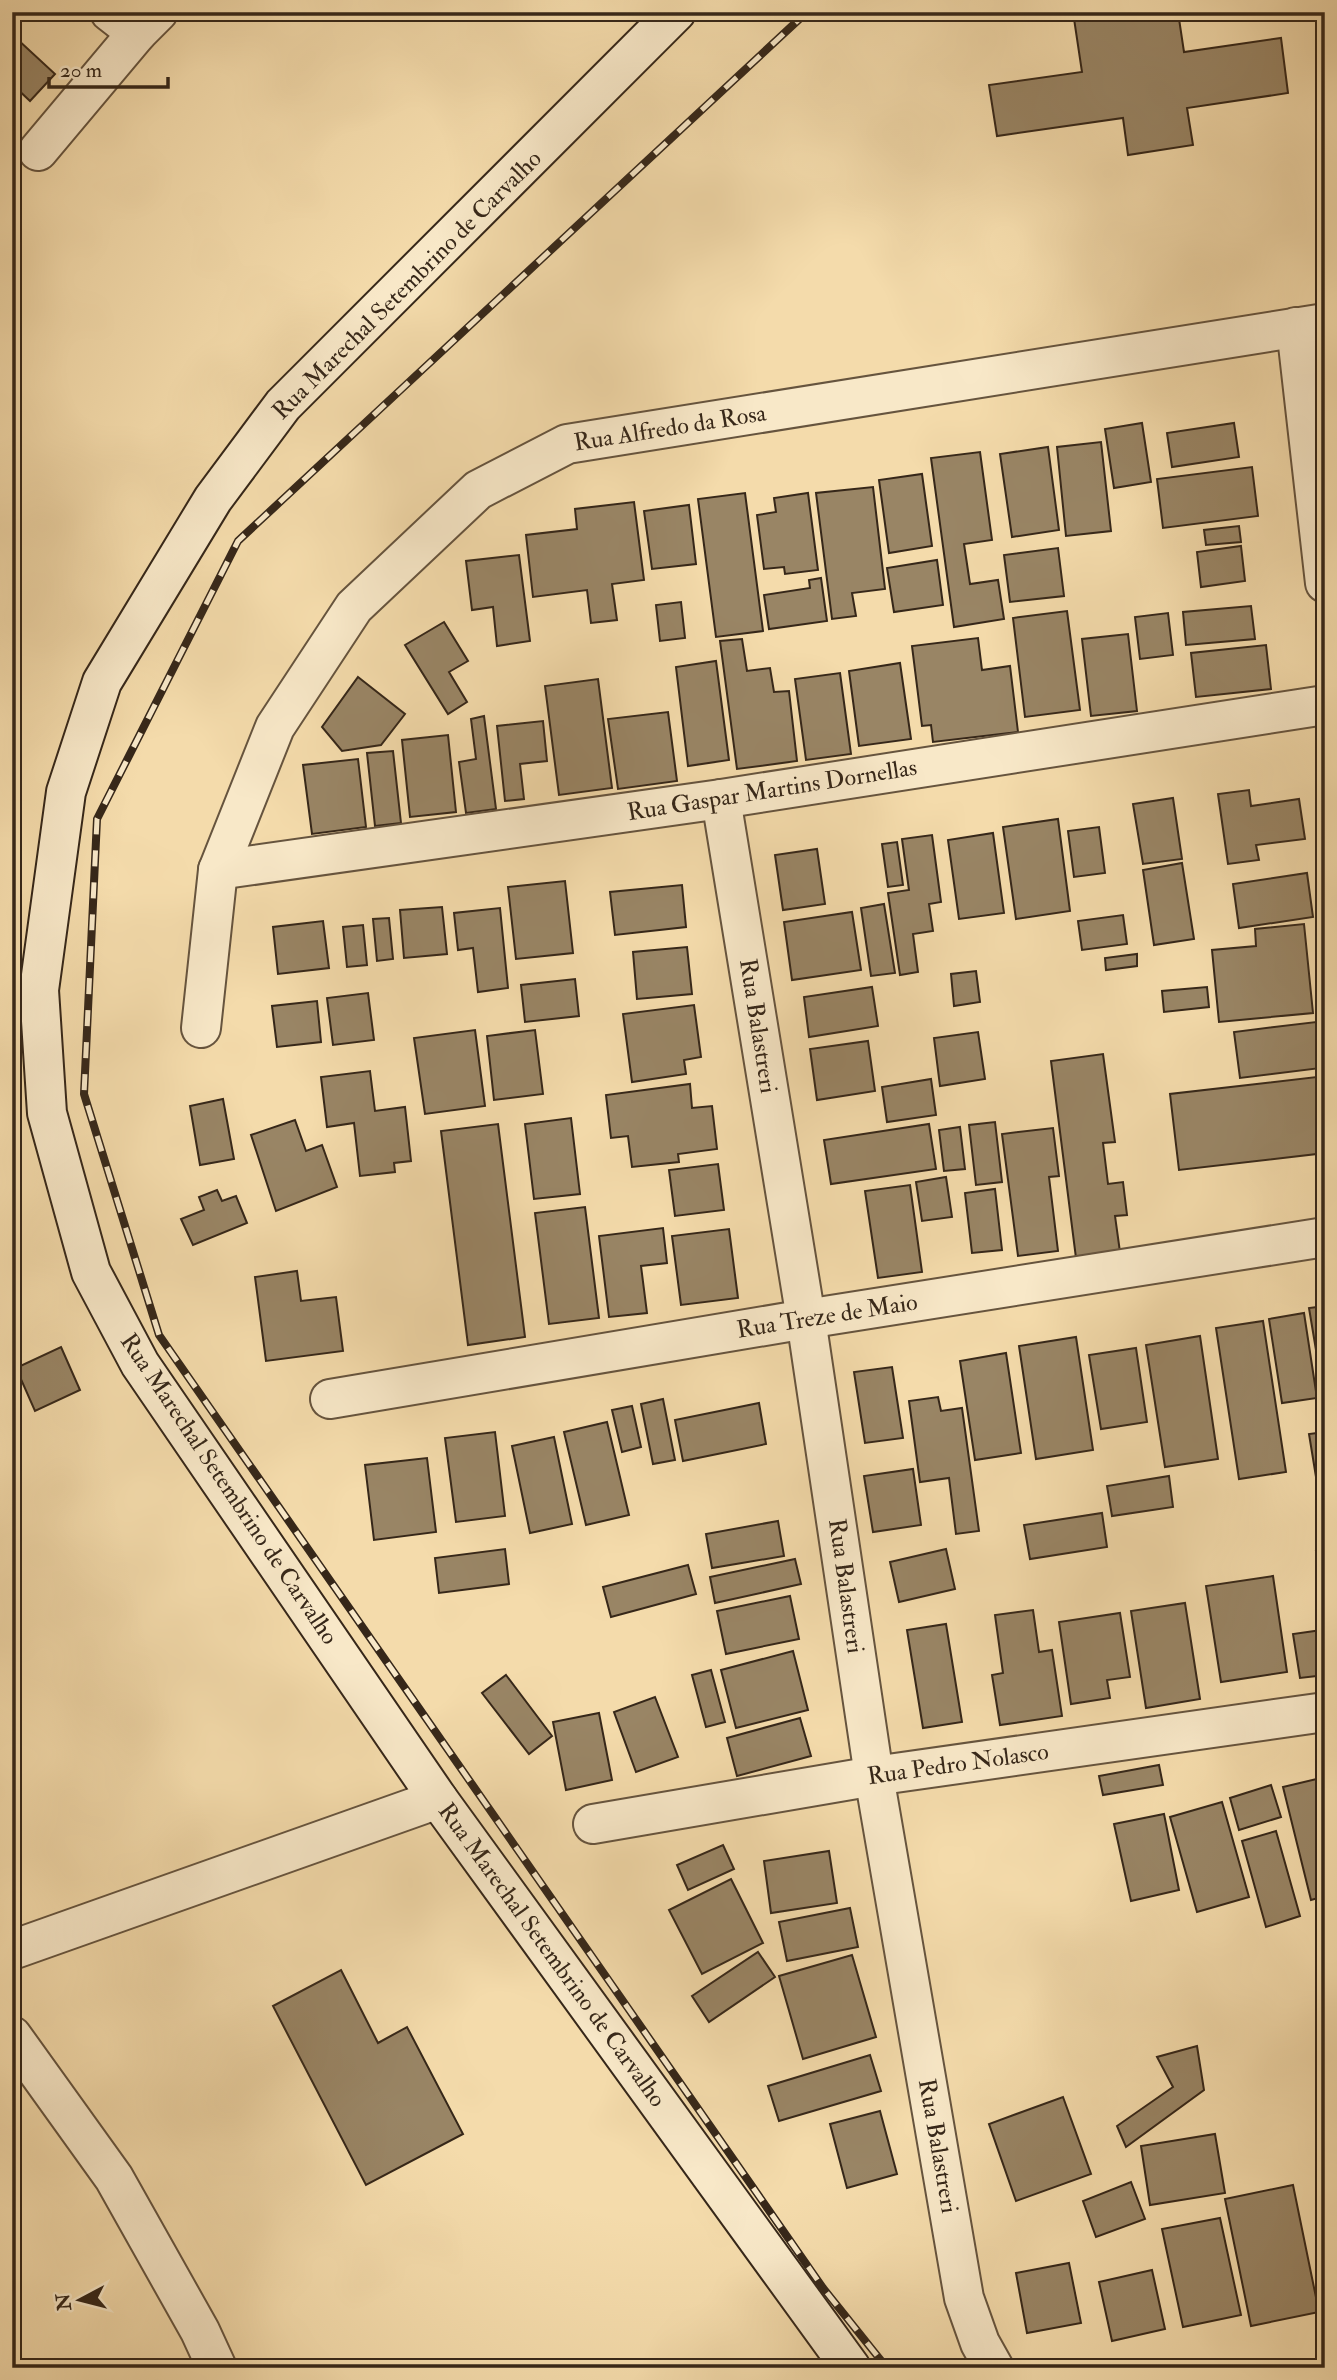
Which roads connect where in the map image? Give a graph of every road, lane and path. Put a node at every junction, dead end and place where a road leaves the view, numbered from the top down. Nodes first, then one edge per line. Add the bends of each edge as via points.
1 (676, 12) edge
2 (135, 19) edge
3 (38, 151) dead end
4 (1311, 325) edge
5 (1325, 583) edge
6 (1325, 705) edge
7 (721, 799) junction
8 (218, 870) junction
9 (201, 1028) dead end
10 (1325, 1237) edge
11 (806, 1319) junction
12 (330, 1399) dead end
13 (1325, 1712) edge
14 (874, 1776) junction
15 (438, 1799) junction
16 (593, 1824) dead end
17 (12, 1950) edge
18 (12, 2036) edge
19 (217, 2368) edge
20 (850, 2368) edge
21 (994, 2368) edge

1 - 15 street, Rua Marechal Setembrino de Carvalho via 283,405 213,499 102,682 66,792 39,990 47,1113 91,1272 140,1364
2 - 3 street
4 - 5 street
4 - 8 street, Rua Alfredo da Rosa via 567,444 478,489 354,607 275,727
6 - 7 street, Rua Gaspar Martins Dornellas
7 - 8 street, Rua Gaspar Martins Dornellas
7 - 11 street, Rua Balastreri
8 - 9 street, Rua Alfredo da Rosa
10 - 11 street, Rua Treze de Maio
11 - 12 street, Rua Treze de Maio
11 - 14 street, Rua Balastreri
13 - 14 street, Rua Pedro Nolasco
14 - 16 street, Rua Pedro Nolasco
14 - 21 street, Rua Balastreri via 964,2298
15 - 17 street
15 - 20 street, Rua Marechal Setembrino de Carvalho
18 - 19 street via 114,2178

